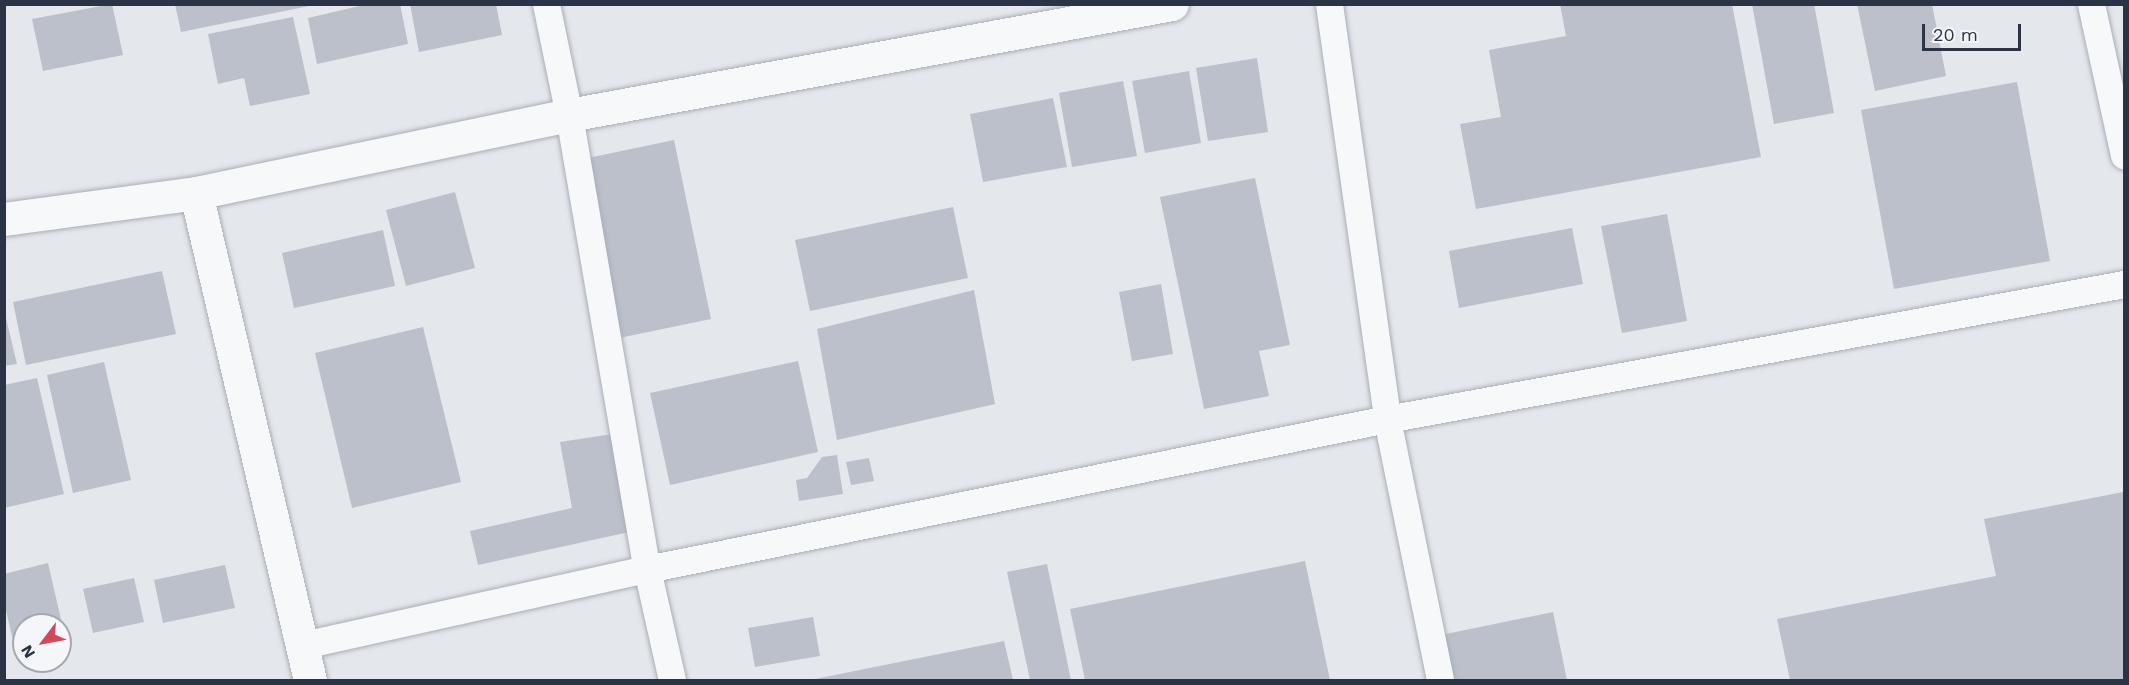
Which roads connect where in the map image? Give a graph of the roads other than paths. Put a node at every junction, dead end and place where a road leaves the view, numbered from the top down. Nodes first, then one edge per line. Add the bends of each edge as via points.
1 (546, 4) edge
2 (1172, 4) edge
3 (1329, 4) edge
4 (2091, 4) edge
5 (569, 115) junction
6 (2124, 154) edge
7 (196, 193) junction
8 (4, 219) edge
9 (2124, 284) edge
10 (1387, 418) junction
11 (647, 569) junction
12 (303, 645) junction
13 (310, 681) edge
14 (672, 681) edge
15 (1440, 681) edge

1 - 5 street
2 - 5 street
3 - 10 street
4 - 6 street
5 - 7 street
5 - 11 street
7 - 8 street
7 - 12 street
9 - 10 street
10 - 11 street
10 - 15 street
11 - 12 street
11 - 14 street
12 - 13 street

